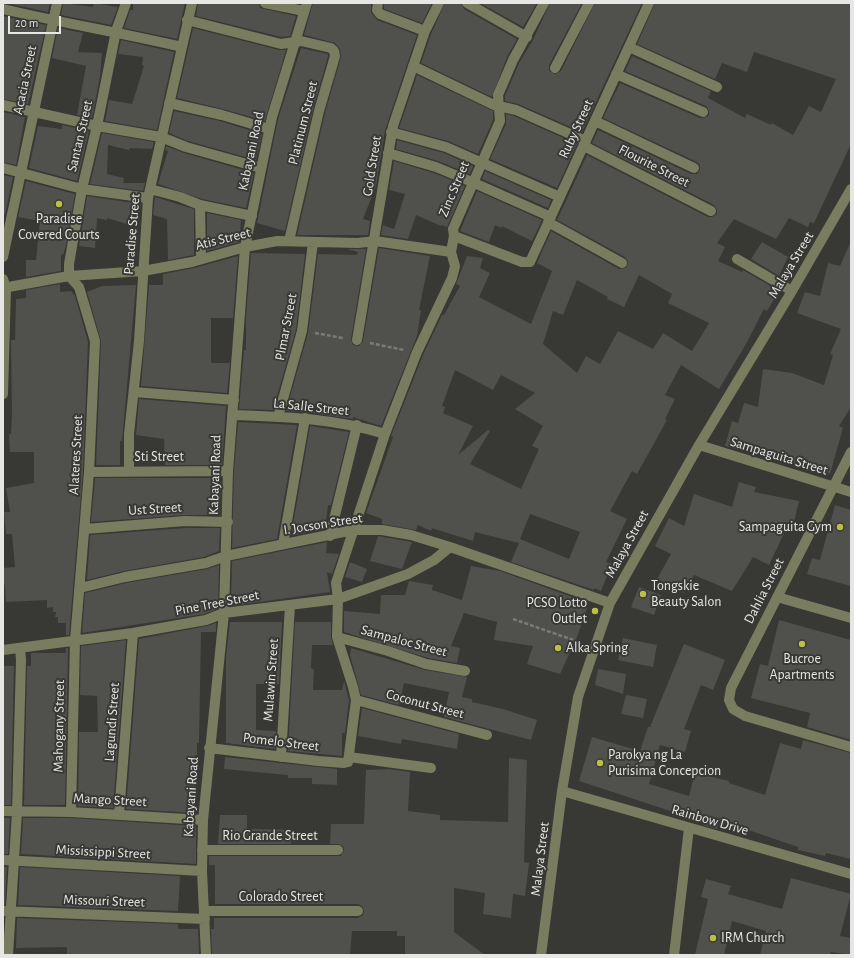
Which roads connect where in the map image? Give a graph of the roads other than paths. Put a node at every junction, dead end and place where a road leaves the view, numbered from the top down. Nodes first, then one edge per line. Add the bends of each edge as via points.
1 (57, 3) edge
2 (126, 3) edge
3 (192, 3) edge
4 (265, 3) edge
5 (378, 3) edge
6 (439, 3) edge
7 (468, 3) edge
8 (544, 3) edge
9 (589, 3) edge
10 (645, 4) edge
11 (305, 7) edge
12 (3, 9) edge
13 (52, 20) junction
14 (187, 20) junction
15 (425, 31) junction
16 (116, 32) junction
17 (527, 37) junction
18 (294, 43) junction
19 (182, 47) junction
20 (629, 47) junction
21 (413, 66) junction
22 (555, 68) dead end
23 (616, 74) junction
24 (717, 87) dead end
25 (169, 103) junction
26 (3, 105) edge
27 (499, 105) junction
28 (33, 111) junction
29 (703, 112) dead end
30 (595, 121) junction
31 (97, 126) junction
32 (269, 129) junction
33 (391, 132) junction
34 (161, 137) junction
35 (585, 144) junction
36 (388, 153) junction
37 (481, 162) junction
38 (3, 168) edge
39 (261, 168) junction
40 (694, 168) dead end
41 (21, 172) junction
42 (472, 182) junction
43 (82, 189) junction
44 (149, 194) junction
45 (850, 195) edge
46 (560, 197) junction
47 (200, 204) junction
48 (711, 211) dead end
49 (252, 216) junction
50 (550, 219) junction
51 (454, 236) junction
52 (289, 241) junction
53 (375, 241) junction
54 (313, 242) junction
55 (245, 247) junction
56 (451, 252) junction
57 (3, 257) edge
58 (201, 259) junction
59 (737, 259) dead end
60 (622, 263) dead end
61 (143, 270) junction
62 (69, 276) junction
63 (4, 285) edge
64 (792, 291) junction
65 (357, 340) dead end
66 (134, 392) junction
67 (3, 394) edge
68 (234, 400) junction
69 (232, 415) junction
70 (278, 417) junction
71 (305, 418) junction
72 (357, 425) junction
73 (385, 434) junction
74 (698, 445) junction
75 (851, 452) edge
76 (129, 471) junction
77 (228, 471) junction
78 (89, 472) junction
79 (832, 487) junction
80 (851, 492) edge
81 (228, 522) junction
82 (85, 529) junction
83 (353, 530) junction
84 (330, 536) junction
85 (284, 544) junction
86 (450, 547) junction
87 (226, 556) junction
88 (80, 588) junction
89 (777, 597) junction
90 (338, 599) junction
91 (610, 603) junction
92 (290, 605) junction
93 (224, 613) junction
94 (851, 618) edge
95 (132, 633) junction
96 (337, 637) junction
97 (75, 640) junction
98 (20, 648) junction
99 (3, 650) edge
100 (465, 671) dead end
101 (356, 700) junction
102 (487, 735) dead end
103 (851, 747) edge
104 (209, 748) junction
105 (281, 757) junction
106 (349, 760) junction
107 (431, 768) dead end
108 (562, 791) junction
109 (3, 811) edge
110 (16, 812) junction
111 (71, 812) junction
112 (119, 814) junction
113 (202, 820) junction
114 (689, 828) junction
115 (202, 850) junction
116 (338, 850) dead end
117 (8, 861) edge
118 (202, 871) junction
119 (851, 874) edge
120 (358, 911) dead end
121 (6, 912) edge
122 (204, 915) junction
123 (8, 955) edge
124 (206, 955) edge
125 (541, 955) edge
126 (674, 955) edge

1 - 13 street, Acacia Street
2 - 16 street, Santan Street
3 - 14 street, Paradise Street
4 - 11 street
5 - 15 street via 377,10 380,14
6 - 15 street, Gold Street
7 - 17 street
8 - 17 street, Zinc Street
9 - 22 street
10 - 20 street, Ruby Street
11 - 18 street, Kabayani Road
12 - 13 street
13 - 16 street
13 - 28 street, Acacia Street
14 - 18 street via 281,44
14 - 19 street, Paradise Street
15 - 21 street, Gold Street
16 - 19 street
16 - 31 street, Santan Street
17 - 27 street, Zinc Street via 513,60 498,95
18 - 32 street, Kabayani Road
18 - 52 street, Platinum Street via 331,48 335,56 319,111
19 - 25 street, Paradise Street
20 - 23 street, Ruby Street
20 - 24 street
21 - 27 street, Flourite Street
21 - 33 street, Gold Street
23 - 29 street
23 - 30 street, Ruby Street
25 - 32 street
25 - 34 street, Paradise Street
26 - 28 street
27 - 35 street, Flourite Street via 516,110
27 - 37 street, Zinc Street via 500,121
28 - 31 street
28 - 41 street, Acacia Street
30 - 35 street, Ruby Street
30 - 40 street
31 - 34 street
31 - 43 street, Santan Street
32 - 39 street, Kabayani Road
33 - 36 street, Gold Street
33 - 37 street via 446,147
34 - 39 street via 186,147
34 - 44 street, Paradise Street
35 - 46 street, Ruby Street
35 - 48 street, Flourite Street
36 - 42 street via 436,167
36 - 53 street, Gold Street
37 - 42 street, Zinc Street
37 - 46 street
38 - 41 street
39 - 49 street, Kabayani Road
41 - 43 street
41 - 57 street, Acacia Street
42 - 50 street
42 - 51 street, Zinc Street via 454,224
43 - 44 street
43 - 62 street, Santan Street
44 - 47 street via 180,197
44 - 61 street, Paradise Street
45 - 64 street, Malaya Street
46 - 50 street, Ruby Street
47 - 49 street
47 - 58 street
49 - 55 street, Kabayani Road
50 - 51 street, Ruby Street via 530,262 526,263
50 - 60 street
51 - 56 street, Zinc Street
52 - 54 street, Atis Street
52 - 55 street, Atis Street
53 - 54 street, Atis Street
53 - 56 street, Atis Street
53 - 65 street, Gold Street
54 - 70 street, Plmar Street via 302,331
55 - 58 street, Atis Street
55 - 68 street, Kabayani Road
56 - 73 street, Zinc Street via 455,266 452,278 417,352
58 - 61 street, Atis Street
59 - 64 street
61 - 62 street, Atis Street
61 - 66 street, Paradise Street
62 - 63 street, Atis Street
62 - 78 street, Alateres Street via 78,287 96,341
63 - 67 street
64 - 74 street, Malaya Street
66 - 68 street
66 - 76 street, Paradise Street via 129,434
68 - 69 street, Kabayani Road
69 - 70 street, La Salle Street
69 - 77 street, Kabayani Road
70 - 71 street, La Salle Street
71 - 72 street, La Salle Street
71 - 85 street
72 - 73 street, La Salle Street
72 - 84 street
73 - 83 street, Zinc Street
74 - 79 street, Sampaguita Street
74 - 91 street, Malaya Street
75 - 79 street, Dahlia Street
76 - 77 street, Sti Street
76 - 78 street, Sti Street
77 - 81 street, Kabayani Road
78 - 82 street, Alateres Street
79 - 80 street, Sampaguita Street
79 - 89 street, Dahlia Street
81 - 82 street, Ust Street via 185,521
81 - 87 street, Kabayani Road
82 - 88 street, Alateres Street
83 - 84 street, I. Jocson Street
83 - 86 street, I. Jocson Street via 382,530 412,535
83 - 90 street, Zinc Street via 336,583
84 - 85 street, I. Jocson Street
85 - 87 street, I. Jocson Street
86 - 90 street, Pine Tree Street via 434,560 408,574
86 - 91 street, I. Jocson Street
87 - 88 street, I. Jocson Street via 206,563 125,577
87 - 93 street, Kabayani Road
88 - 97 street, Alateres Street
89 - 94 street
89 - 103 street, Dahlia Street via 729,692 733,709 745,716
90 - 92 street, Pine Tree Street
90 - 96 street, Zinc Street
91 - 108 street, Malaya Street via 578,697
92 - 93 street, Pine Tree Street
92 - 105 street, Mulawin Street
93 - 95 street, Pine Tree Street via 213,619
93 - 104 street, Kabayani Road
95 - 97 street, Pine Tree Street
95 - 112 street, Lagundi Street
96 - 100 street, Sampaloc Street via 426,664
96 - 101 street, Zinc Street
97 - 98 street, Pine Tree Street
97 - 111 street, Mahogany Street
98 - 99 street, Pine Tree Street
98 - 110 street
101 - 102 street, Coconut Street
101 - 106 street
104 - 105 street, Pomelo Street
104 - 113 street, Kabayani Road
105 - 106 street, Pomelo Street via 344,764
106 - 107 street, Pomelo Street
108 - 114 street, Rainbow Drive
108 - 125 street, Malaya Street
109 - 110 street, Mango Street
110 - 111 street, Mango Street
110 - 117 street
111 - 112 street, Mango Street
112 - 113 street, Mango Street
113 - 115 street, Kabayani Road
114 - 119 street, Rainbow Drive
114 - 126 street
115 - 116 street, Rio Grande Street
115 - 118 street, Kabayani Road
117 - 118 street, Mississippi Street
117 - 121 street
118 - 122 street, Kabayani Road
120 - 122 street, Colorado Street
121 - 122 street, Missouri Street
121 - 123 street
122 - 124 street, Kabayani Road

